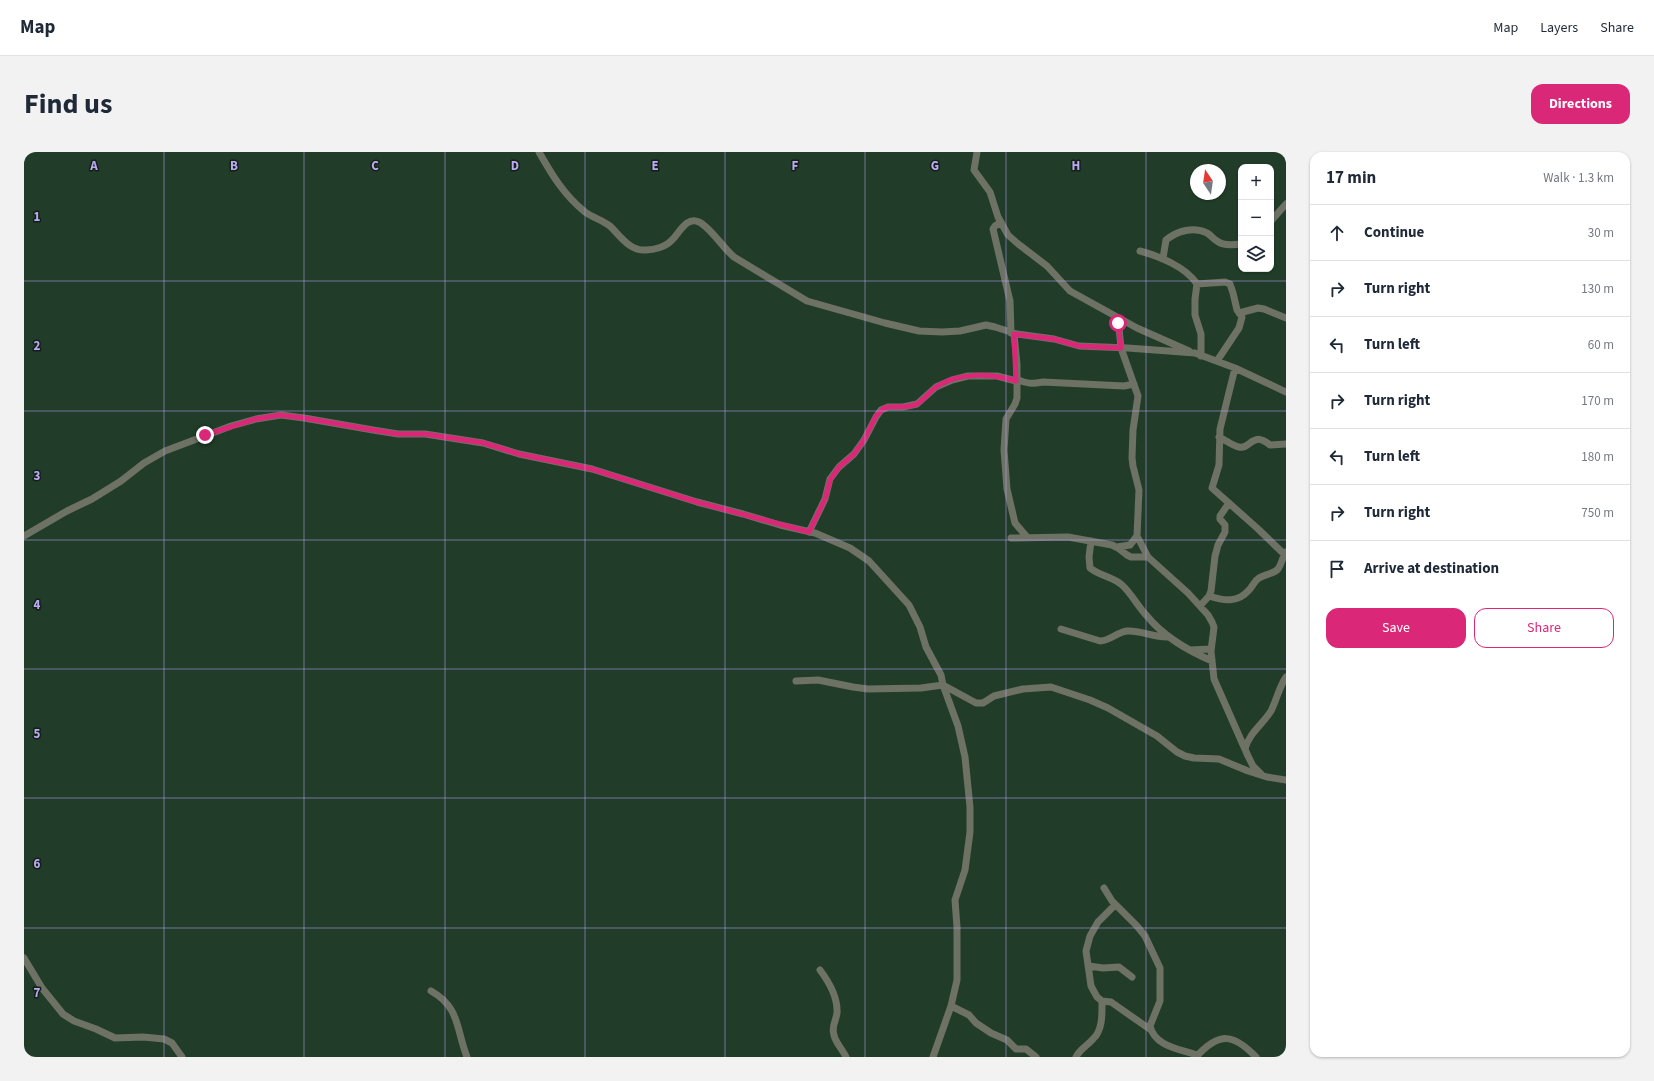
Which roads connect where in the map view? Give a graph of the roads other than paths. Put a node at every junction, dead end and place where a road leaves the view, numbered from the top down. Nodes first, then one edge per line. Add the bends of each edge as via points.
1 (539, 152) edge
2 (977, 152) edge
3 (1286, 204) edge
4 (1274, 218) edge
5 (1001, 222) junction
6 (1238, 244) edge
7 (1140, 250) dead end
8 (1163, 258) junction
9 (1197, 284) junction
10 (1239, 312) junction
11 (1118, 318) junction
12 (1286, 318) edge
13 (1013, 333) junction
14 (1121, 348) junction
15 (1198, 355) junction
16 (1217, 361) junction
17 (1235, 368) junction
18 (1016, 380) junction
19 (1134, 384) junction
20 (1286, 392) edge
21 (1219, 437) junction
22 (1286, 444) edge
23 (1230, 503) junction
24 (809, 532) junction
25 (24, 536) edge
26 (1137, 536) junction
27 (1011, 538) dead end
28 (1027, 538) junction
29 (1091, 541) junction
30 (1117, 547) junction
31 (1285, 553) edge
32 (1148, 557) junction
33 (1210, 596) junction
34 (1200, 606) junction
35 (1061, 629) dead end
36 (1169, 637) junction
37 (1211, 649) junction
38 (1188, 650) junction
39 (1212, 661) junction
40 (1286, 677) edge
41 (796, 681) dead end
42 (943, 685) junction
43 (1245, 749) junction
44 (1262, 775) junction
45 (1286, 780) edge
46 (1104, 888) dead end
47 (1115, 906) junction
48 (24, 958) edge
49 (1089, 966) junction
50 (820, 970) dead end
51 (1132, 977) dead end
52 (431, 990) dead end
53 (1102, 1000) junction
54 (951, 1006) junction
55 (1151, 1030) junction
56 (1197, 1056) edge
57 (182, 1057) edge
58 (467, 1057) edge
59 (846, 1057) edge
60 (933, 1057) edge
61 (1036, 1057) edge
62 (1076, 1057) edge
63 (1256, 1057) edge

1 - 13 street via 555,181 577,205 591,216 611,226 634,248 646,250 660,247 670,242 687,223 699,222 734,257 807,301 859,317 920,331 947,332 986,326
2 - 5 street via 974,170 990,192
3 - 4 street
5 - 11 street via 1016,243 1046,266 1070,291
5 - 13 street via 994,230 1010,301
6 - 8 street via 1217,242 1210,234 1200,230 1184,231 1166,240
7 - 8 street
8 - 9 street via 1194,279
9 - 10 street via 1230,284
9 - 15 street via 1195,315 1201,334
10 - 12 street via 1258,308
10 - 16 street via 1242,317 1239,328
11 - 14 street
11 - 15 street
13 - 14 street via 1054,339 1079,346
13 - 18 street
14 - 15 street
14 - 19 street
15 - 16 street
16 - 17 street
17 - 20 street
17 - 21 street
18 - 19 street via 1034,384
18 - 24 street via 997,376 968,376 936,387 917,404 881,410 854,454 839,467 830,480 825,499
18 - 28 street via 1017,398 1006,418 1004,450 1007,490 1015,523
19 - 26 street via 1138,396 1132,458 1139,490
21 - 22 street via 1239,448 1258,439 1270,445
21 - 23 street via 1219,465 1212,488
23 - 31 street
23 - 33 street via 1220,516 1225,532 1215,556
24 - 25 street via 697,502 592,469 519,454 484,443 425,434 398,434 280,415 231,426 165,451 92,499
24 - 42 street via 850,548 868,562 909,605 926,647 942,675
26 - 30 street via 1130,545
26 - 32 street
27 - 28 street
28 - 29 street via 1068,536
29 - 30 street
29 - 36 street via 1088,557 1090,568 1115,579
30 - 32 street via 1131,557
31 - 33 street via 1276,571 1258,578 1239,598 1227,600
32 - 34 street
33 - 34 street
34 - 37 street via 1214,628
35 - 36 street via 1100,641 1128,631
36 - 38 street
37 - 38 street
37 - 39 street
38 - 39 street
39 - 43 street via 1217,688
40 - 43 street via 1270,713 1248,739
41 - 42 street via 818,680 868,689
42 - 44 street via 976,703 1023,689 1051,687 1108,708 1157,736 1185,756 1219,759
42 - 54 street via 958,726 965,757 970,807 965,870 956,900 956,980
43 - 44 street via 1253,766
44 - 45 street
46 - 47 street
47 - 49 street via 1098,922 1090,936 1086,951
47 - 55 street via 1145,936 1160,968 1160,1000 1151,1023
48 - 57 street via 42,988 63,1014 74,1021 115,1038 164,1039 172,1043
49 - 51 street via 1119,967
49 - 53 street via 1091,986 1097,997
50 - 59 street via 831,985 837,1007 833,1025 834,1036
52 - 58 street via 453,1011
53 - 55 street via 1111,1002
53 - 62 street via 1102,1016 1097,1034
54 - 60 street
54 - 61 street via 991,1033 1007,1040 1016,1049 1026,1050
55 - 56 street via 1154,1036 1165,1044
56 - 63 street via 1214,1040 1222,1038 1241,1043

